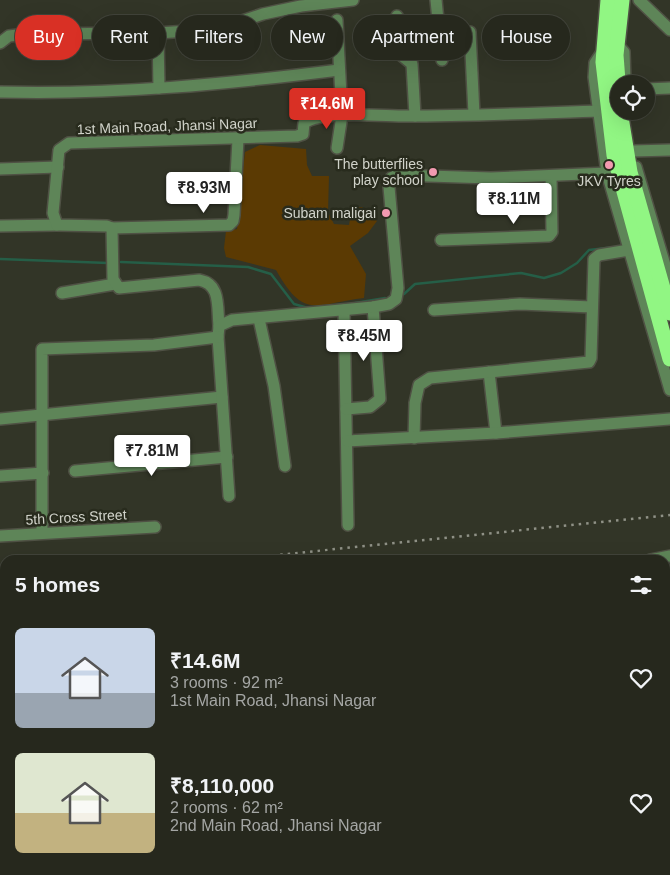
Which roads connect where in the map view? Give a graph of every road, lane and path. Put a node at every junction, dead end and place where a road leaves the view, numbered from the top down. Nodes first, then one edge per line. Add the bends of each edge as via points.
1 (353, 0) edge
2 (436, 0) edge
3 (608, 0) edge
4 (622, 0) edge
5 (639, 0) edge
6 (438, 15) edge
7 (670, 30) edge
8 (166, 32) edge
9 (92, 34) edge
10 (0, 43) edge
11 (617, 44) junction
12 (602, 51) junction
13 (158, 60) edge
14 (339, 60) edge
15 (409, 60) edge
16 (471, 60) edge
17 (339, 70) junction
18 (618, 75) edge
19 (625, 75) edge
20 (159, 88) junction
21 (670, 88) edge
22 (655, 89) edge
23 (0, 92) edge
24 (597, 111) junction
25 (474, 114) junction
26 (342, 115) junction
27 (415, 116) junction
28 (621, 120) edge
29 (629, 120) edge
30 (238, 139) junction
31 (337, 148) dead end
32 (670, 150) edge
33 (633, 151) junction
34 (58, 167) junction
35 (0, 169) edge
36 (607, 173) junction
37 (551, 176) junction
38 (57, 225) junction
39 (0, 226) edge
40 (112, 228) junction
41 (441, 240) dead end
42 (629, 250) junction
43 (670, 282) edge
44 (115, 284) junction
45 (62, 293) dead end
46 (373, 307) junction
47 (592, 307) junction
48 (344, 310) junction
49 (434, 310) dead end
50 (670, 313) edge
51 (259, 319) junction
52 (218, 331) junction
53 (670, 358) edge
54 (489, 372) junction
55 (670, 390) edge
56 (222, 396) junction
57 (346, 409) junction
58 (41, 415) junction
59 (0, 419) edge
60 (670, 420) edge
61 (496, 433) junction
62 (414, 438) junction
63 (347, 441) junction
64 (227, 458) junction
65 (285, 466) dead end
66 (75, 471) dead end
67 (44, 474) junction
68 (0, 476) edge
69 (229, 496) dead end
70 (348, 525) dead end
71 (155, 527) dead end
72 (42, 533) junction
73 (0, 536) edge

1 - 8 street via 300,6 218,29
2 - 6 street
3 - 12 highway
4 - 11 highway
5 - 7 street
9 - 10 street via 26,34 9,36
11 - 18 highway
11 - 19 street via 624,52
12 - 24 street via 594,67
12 - 53 highway via 618,173
13 - 20 street
14 - 17 street
15 - 27 street via 413,69
16 - 25 street
17 - 20 street via 218,85
17 - 26 street
20 - 23 street
21 - 22 street
24 - 25 street, 1st Main Road, Jhansi Nagar
24 - 36 street
25 - 27 street, 1st Main Road, Jhansi Nagar
26 - 27 street, 1st Main Road, Jhansi Nagar
26 - 30 street, 1st Main Road, Jhansi Nagar via 308,119 302,134 297,136
26 - 31 street
28 - 50 highway via 630,172
29 - 33 street
30 - 34 street, 1st Main Road, Jhansi Nagar via 69,143 59,150
30 - 40 street via 234,215 229,225
32 - 33 street
33 - 43 street
34 - 35 street
34 - 38 street, 1st Main Road, Jhansi Nagar via 53,213
36 - 37 street
36 - 42 street
37 - 41 street via 552,232 549,236
37 - 46 street via 397,175 391,178 397,294 389,304
38 - 39 street
38 - 40 street
40 - 44 street
42 - 47 street via 596,257
42 - 55 street
44 - 45 street
44 - 52 street via 127,289 198,280 208,282 215,291
46 - 48 street
46 - 57 street via 380,400 370,407
47 - 49 street via 520,304
47 - 54 street via 589,362
48 - 51 street
48 - 57 street
51 - 52 street via 232,320
51 - 65 street via 274,386
52 - 56 street
52 - 58 street via 154,345 42,349
54 - 61 street
54 - 62 street via 440,376 422,381 415,403
56 - 58 street
56 - 64 street
57 - 63 street
58 - 59 street
58 - 67 street
60 - 61 street
61 - 62 street
62 - 63 street
63 - 70 street
64 - 66 street
64 - 69 street
67 - 68 street
67 - 72 street
71 - 72 street, 5th Cross Street
72 - 73 street, 5th Cross Street

